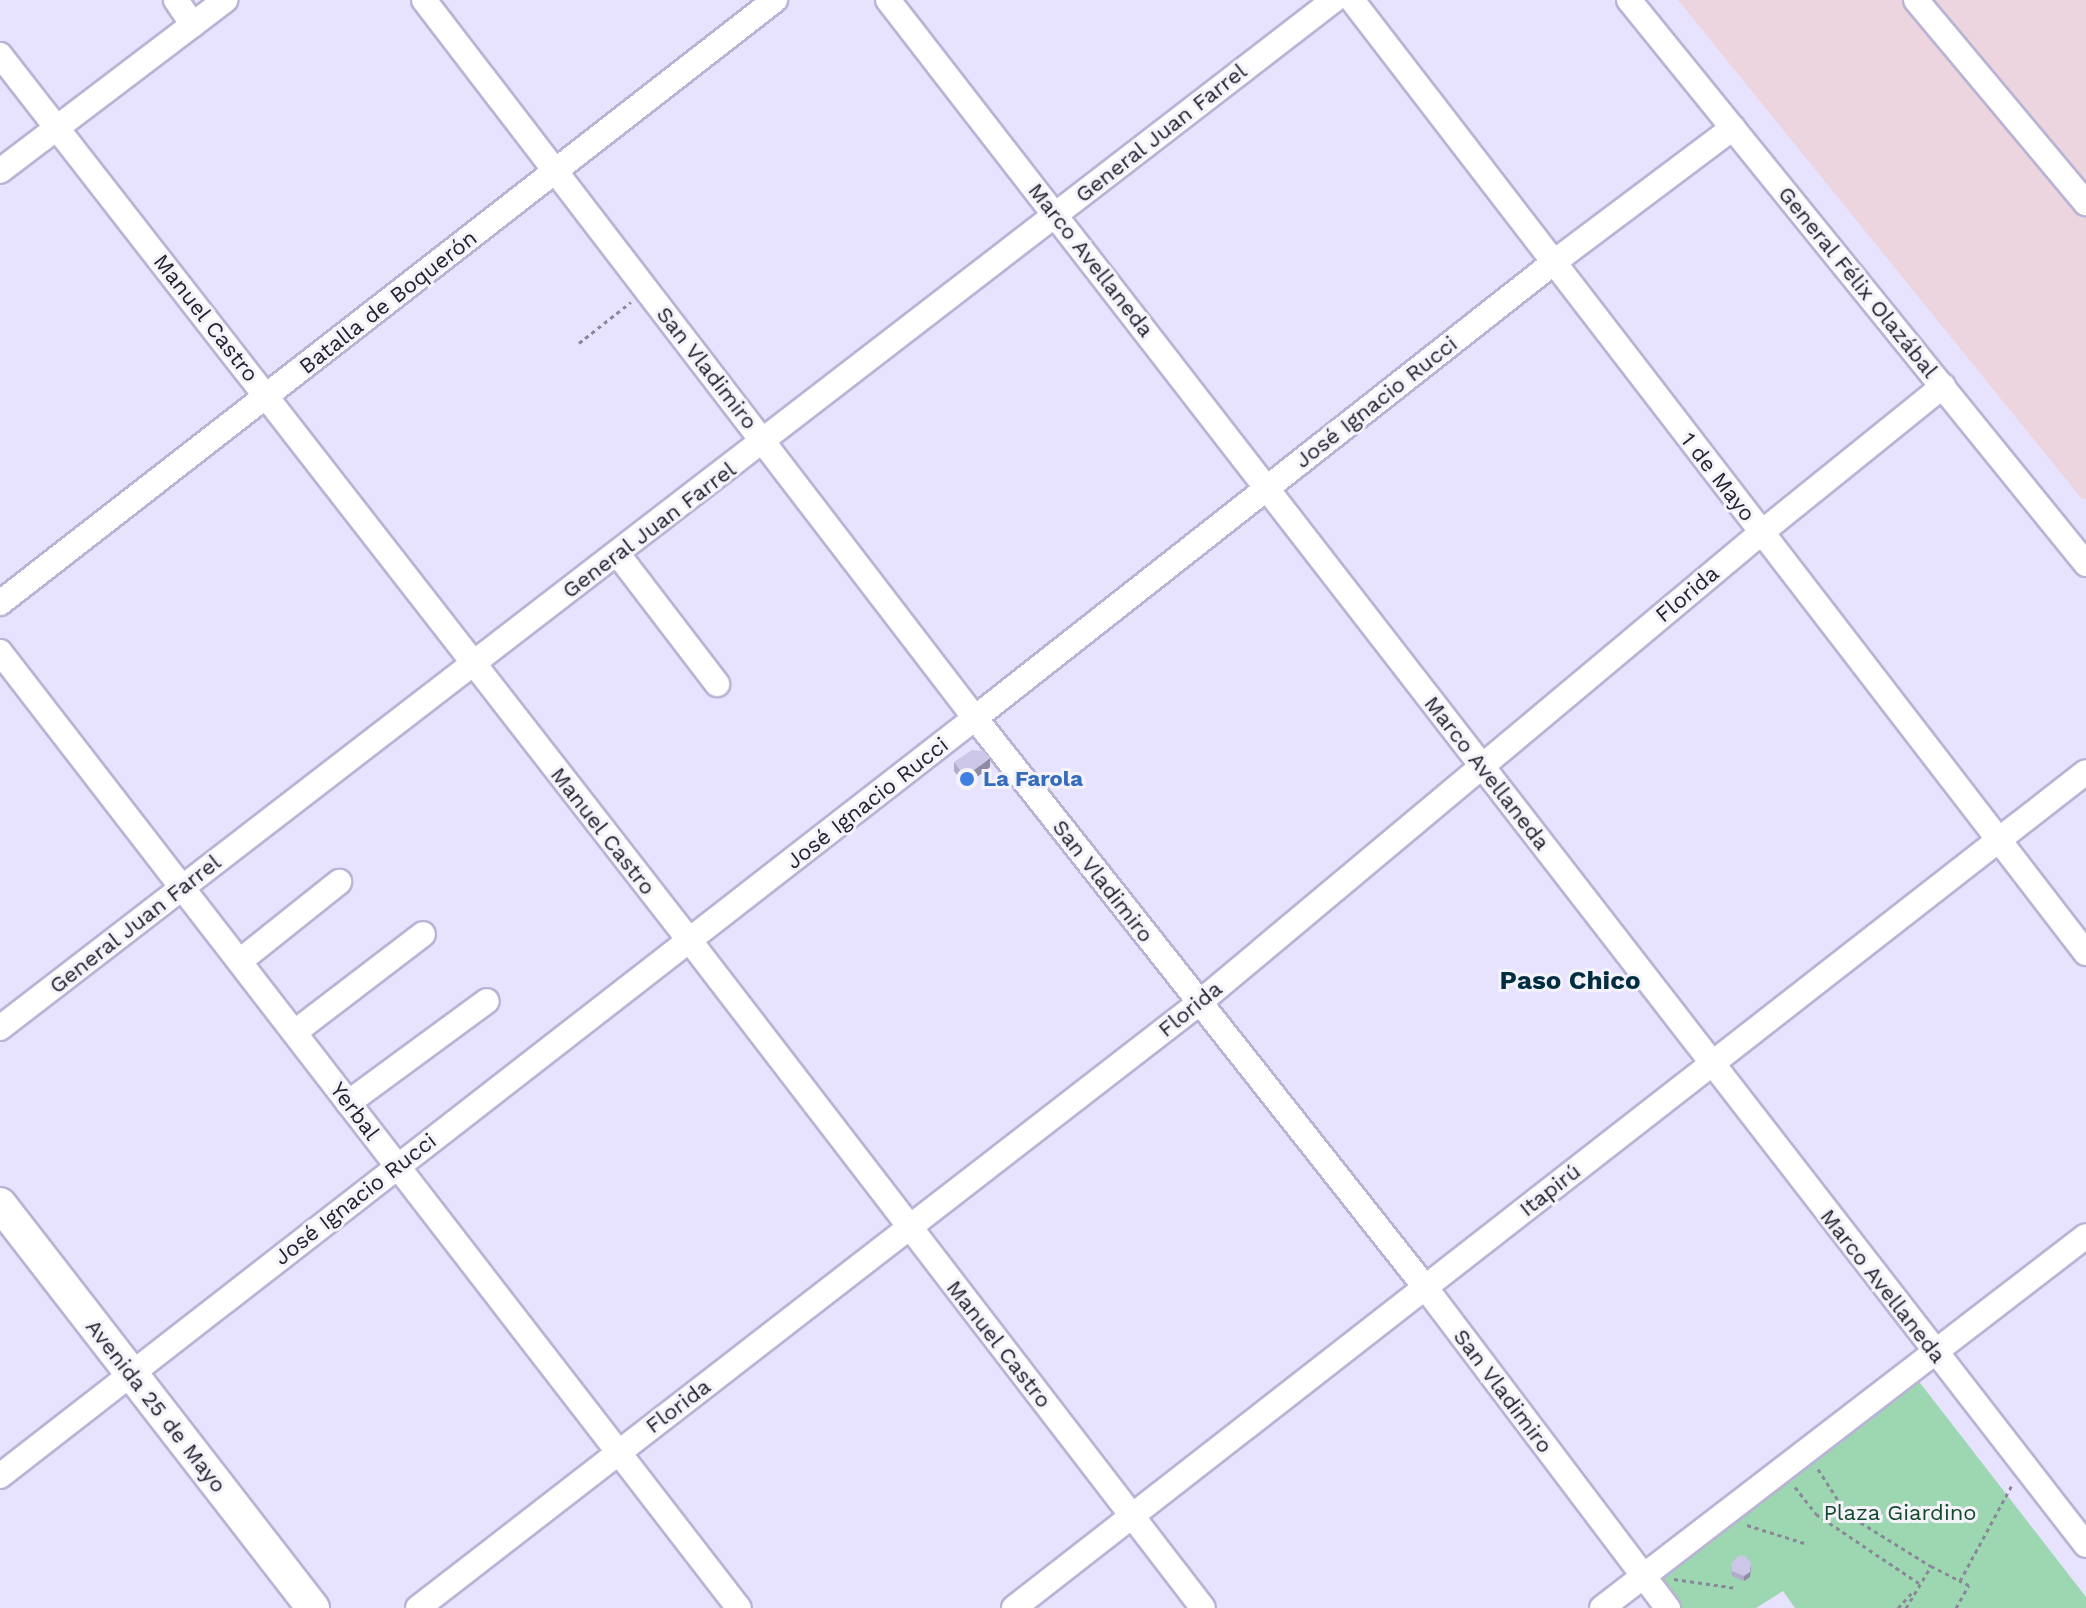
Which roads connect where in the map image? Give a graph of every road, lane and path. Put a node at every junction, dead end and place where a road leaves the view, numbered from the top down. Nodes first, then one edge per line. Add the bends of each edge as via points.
1 (176, 0) edge
2 (225, 0) edge
3 (424, 0) edge
4 (775, 0) edge
5 (888, 0) edge
6 (1334, 0) edge
7 (1352, 0) edge
8 (1629, 0) edge
9 (1916, 0) edge
10 (193, 25) junction
11 (0, 55) edge
12 (56, 128) junction
13 (1733, 128) junction
14 (555, 170) junction
15 (0, 171) edge
16 (2086, 203) edge
17 (1056, 215) junction
18 (1553, 263) junction
19 (646, 289) junction
20 (579, 343) dead end
21 (1943, 386) junction
22 (268, 397) junction
23 (764, 442) junction
24 (1267, 489) junction
25 (1761, 533) junction
26 (2082, 551) edge
27 (617, 553) junction
28 (0, 603) edge
29 (0, 652) edge
30 (471, 664) junction
31 (717, 684) dead end
32 (975, 718) junction
33 (1482, 766) junction
34 (2086, 772) edge
35 (1998, 839) junction
36 (339, 882) dead end
37 (182, 887) junction
38 (423, 934) dead end
39 (690, 941) junction
40 (2086, 953) edge
41 (240, 961) junction
42 (487, 1001) dead end
43 (1199, 1003) junction
44 (0, 1028) edge
45 (295, 1032) junction
46 (1713, 1065) junction
47 (348, 1103) junction
48 (397, 1167) junction
49 (0, 1204) edge
50 (909, 1229) junction
51 (2086, 1236) edge
52 (1425, 1287) junction
53 (1935, 1353) junction
54 (130, 1373) junction
55 (619, 1452) junction
56 (1808, 1452) junction
57 (2024, 1464) junction
58 (1785, 1471) junction
59 (0, 1476) edge
60 (1133, 1515) junction
61 (1723, 1517) junction
62 (1804, 1543) dead end
63 (2086, 1545) edge
64 (1931, 1566) junction
65 (1643, 1575) junction
66 (1960, 1581) junction
67 (1920, 1584) junction
68 (1736, 1588) dead end
69 (313, 1608) edge
70 (418, 1608) edge
71 (739, 1608) edge
72 (1014, 1608) edge
73 (1203, 1608) edge
74 (1602, 1608) edge
75 (1668, 1608) edge
76 (1898, 1608) edge
77 (1906, 1608) edge
78 (1956, 1608) edge

1 - 10 street
2 - 10 street
3 - 14 street, San Vladimiro
4 - 14 street, Batalla de Boquerón
5 - 17 street, Marco Avellaneda
6 - 17 street, General Juan Farrel
7 - 18 street, 1 de Mayo
8 - 13 street, General Félix Olazábal
9 - 16 street
10 - 12 street
11 - 12 street, Manuel Castro
12 - 15 street
12 - 22 street, Manuel Castro
13 - 18 street, José Ignacio Rucci
13 - 21 street, General Félix Olazábal
14 - 19 street, San Vladimiro
14 - 22 street, Batalla de Boquerón
17 - 23 street, General Juan Farrel
17 - 24 street, Marco Avellaneda
18 - 24 street, José Ignacio Rucci
18 - 25 street, 1 de Mayo
19 - 20 path
19 - 23 street, San Vladimiro
21 - 25 street, Florida
21 - 26 street, General Félix Olazábal
22 - 28 street, Batalla de Boquerón
22 - 30 street, Manuel Castro
23 - 27 street, General Juan Farrel
23 - 32 street, San Vladimiro
24 - 32 street, José Ignacio Rucci
24 - 33 street, Marco Avellaneda
25 - 33 street, Florida
25 - 35 street, 1 de Mayo
27 - 30 street, General Juan Farrel
27 - 31 street
29 - 37 street, Yerbal
30 - 37 street, General Juan Farrel
30 - 39 street, Manuel Castro
32 - 39 street, José Ignacio Rucci
32 - 43 street, San Vladimiro
33 - 43 street, Florida
33 - 46 street, Marco Avellaneda
34 - 35 street, Itapirú
35 - 40 street, 1 de Mayo
35 - 46 street, Itapirú
36 - 41 street
37 - 41 street, Yerbal
37 - 44 street, General Juan Farrel
38 - 45 street
39 - 48 street, José Ignacio Rucci
39 - 50 street, Manuel Castro
41 - 45 street, Yerbal
42 - 47 street
43 - 50 street, Florida
43 - 52 street, San Vladimiro
45 - 47 street, Yerbal
46 - 52 street, Itapirú
46 - 53 street, Marco Avellaneda
47 - 48 street, Yerbal
48 - 54 street, José Ignacio Rucci
48 - 55 street, Yerbal
49 - 54 main road, Avenida 25 de Mayo
50 - 55 street, Florida
50 - 60 street, Manuel Castro
51 - 53 street
52 - 60 street, Itapirú
52 - 65 street, San Vladimiro
53 - 56 street
53 - 57 street, Marco Avellaneda
54 - 59 street, José Ignacio Rucci
54 - 69 main road, Avenida 25 de Mayo
55 - 70 street, Florida
55 - 71 street, Yerbal
56 - 58 street
56 - 64 path via 1847,1514
57 - 63 street, Marco Avellaneda
57 - 66 path
58 - 61 street
58 - 67 path via 1816,1514
60 - 72 street, Itapirú
60 - 73 street, Manuel Castro
61 - 62 path
61 - 65 street
64 - 66 path
64 - 67 path
65 - 68 path
65 - 74 street
65 - 75 street, San Vladimiro
66 - 78 path via 1969,1585
67 - 76 path
67 - 77 path

